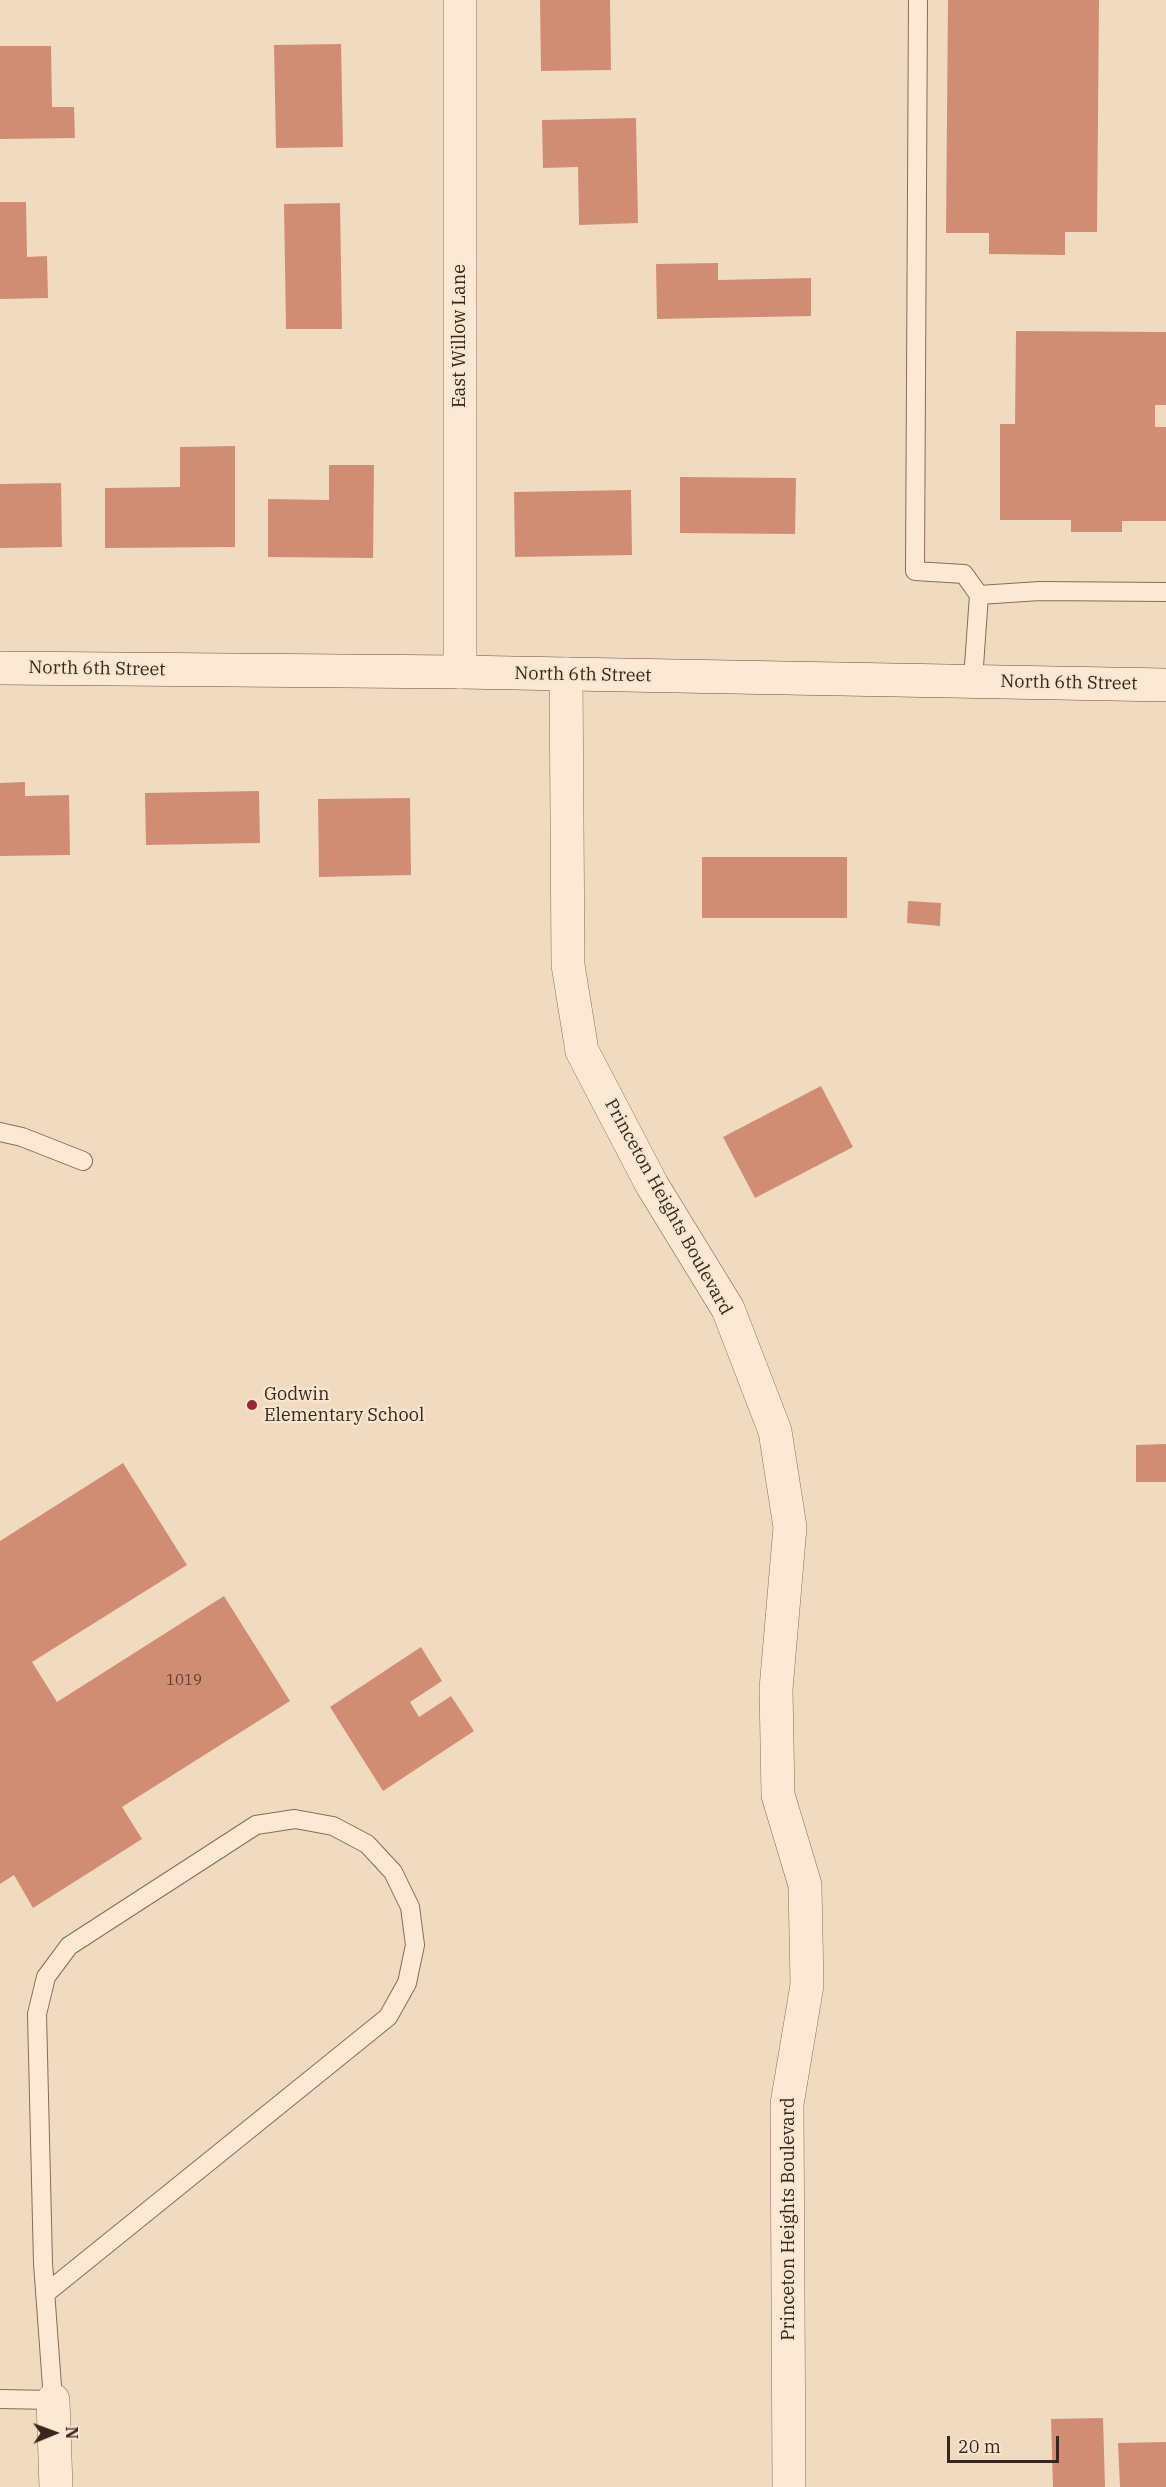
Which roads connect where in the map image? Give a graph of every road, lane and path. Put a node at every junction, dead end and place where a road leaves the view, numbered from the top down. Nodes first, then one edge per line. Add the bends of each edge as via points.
1 (460, 0) edge
2 (918, 0) edge
3 (1166, 592) edge
4 (979, 594) junction
5 (0, 668) edge
6 (460, 672) junction
7 (566, 674) junction
8 (973, 680) junction
9 (1166, 685) edge
10 (0, 1132) edge
11 (82, 1161) dead end
12 (45, 2294) junction
13 (0, 2399) edge
14 (53, 2400) junction
15 (56, 2487) edge
16 (789, 2487) edge

1 - 6 street, East Willow Lane
2 - 4 lane via 915,571 964,574
3 - 4 lane
4 - 8 lane
5 - 6 street, North 6th Street
6 - 7 street, North 6th Street
7 - 8 street, North 6th Street
7 - 16 street, Princeton Heights Boulevard via 568,964 582,1051 652,1185 728,1309 775,1431 790,1527 776,1689 778,1795 805,1885 807,1985 787,2104
8 - 9 street, North 6th Street
10 - 11 lane
12 - 12 lane via 388,2017 407,1983 414,1936 410,1907 393,1872 367,1844 333,1826 295,1820 256,1825 69,1946 46,1977 37,2014
12 - 14 lane
13 - 14 lane
14 - 15 street

